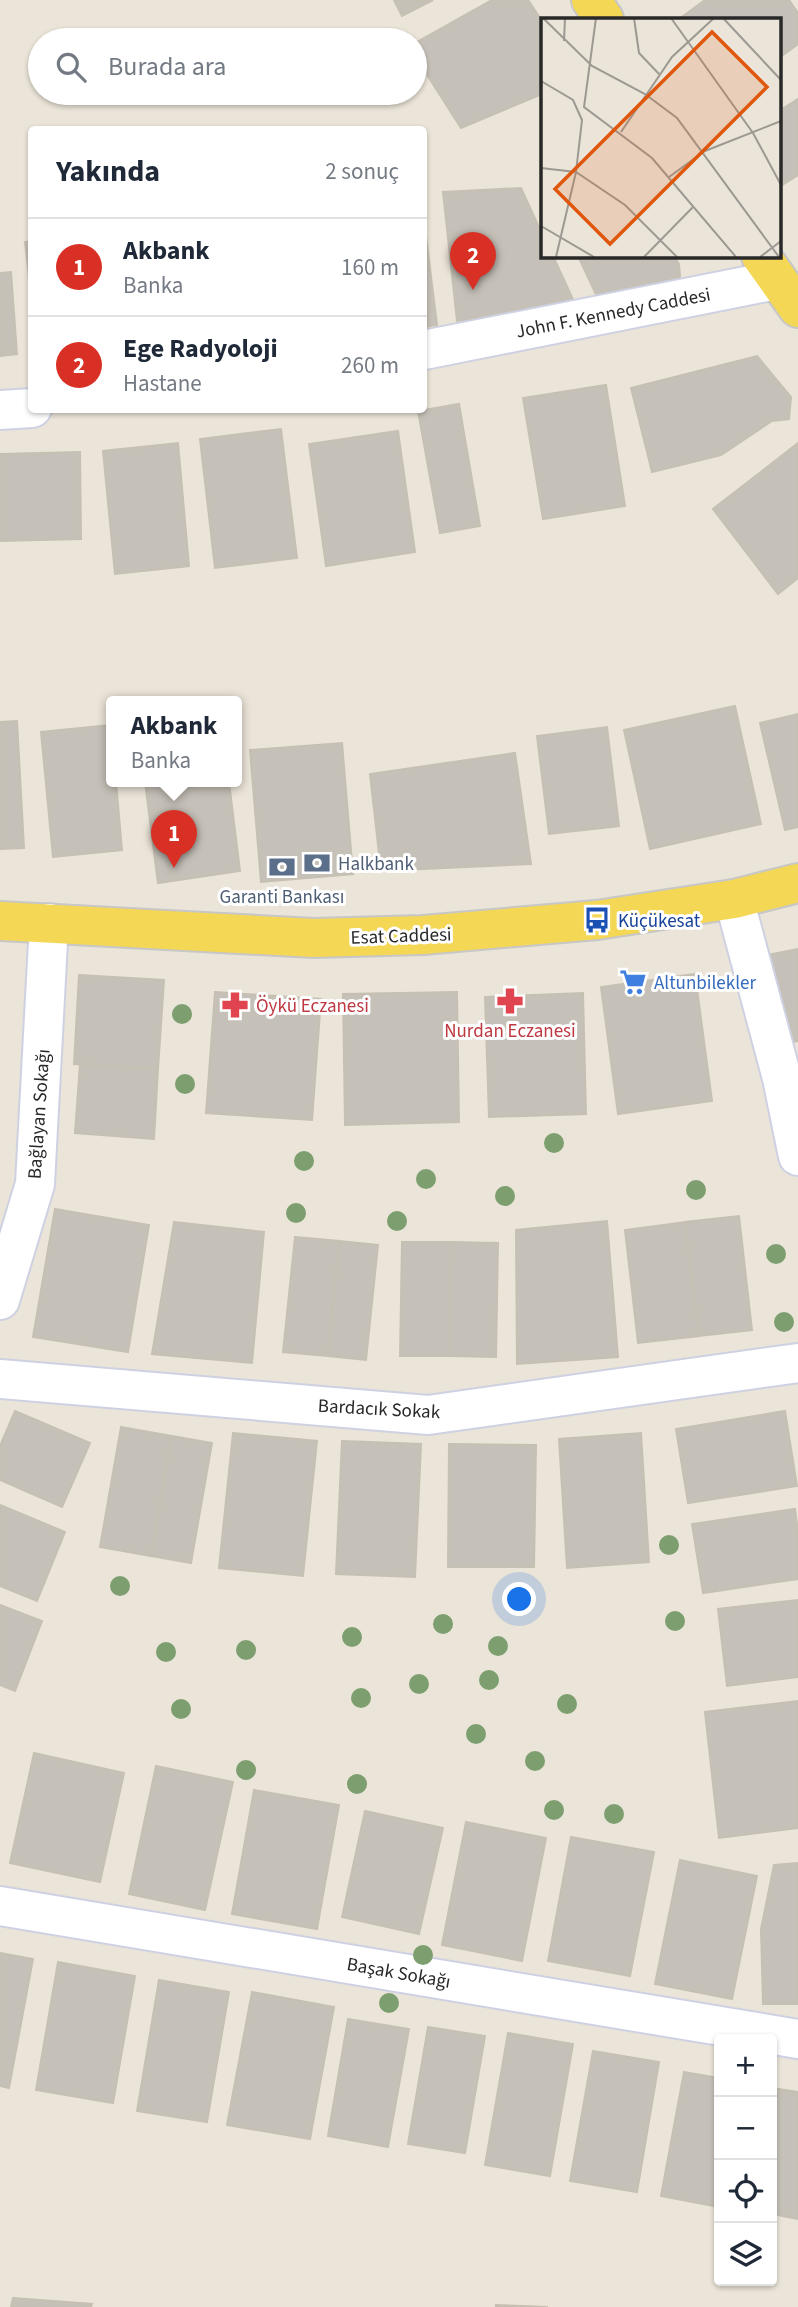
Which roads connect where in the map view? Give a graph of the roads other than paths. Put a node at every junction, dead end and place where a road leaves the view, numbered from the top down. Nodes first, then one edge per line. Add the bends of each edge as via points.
1 (591, 0) edge
2 (603, 18) edge
3 (783, 276) edge
4 (427, 349) edge
5 (28, 408) edge
6 (0, 410) edge
7 (798, 883) edge
8 (734, 899) junction
9 (0, 921) edge
10 (49, 923) junction
11 (798, 1156) edge
12 (0, 1300) edge
13 (798, 1363) edge
14 (0, 1379) edge
15 (0, 1906) edge
16 (798, 2039) edge

1 - 2 main road
3 - 4 street, John F. Kennedy Caddesi
5 - 6 street
7 - 8 main road, Esat Caddesi
8 - 10 main road, Esat Caddesi via 597,920 423,935 314,938
8 - 11 street
9 - 10 main road, Esat Caddesi
10 - 12 street, Bağlayan Sokağı via 35,1184
13 - 14 street, Bardacık Sokak via 428,1415
15 - 16 street, Başak Sokağı

